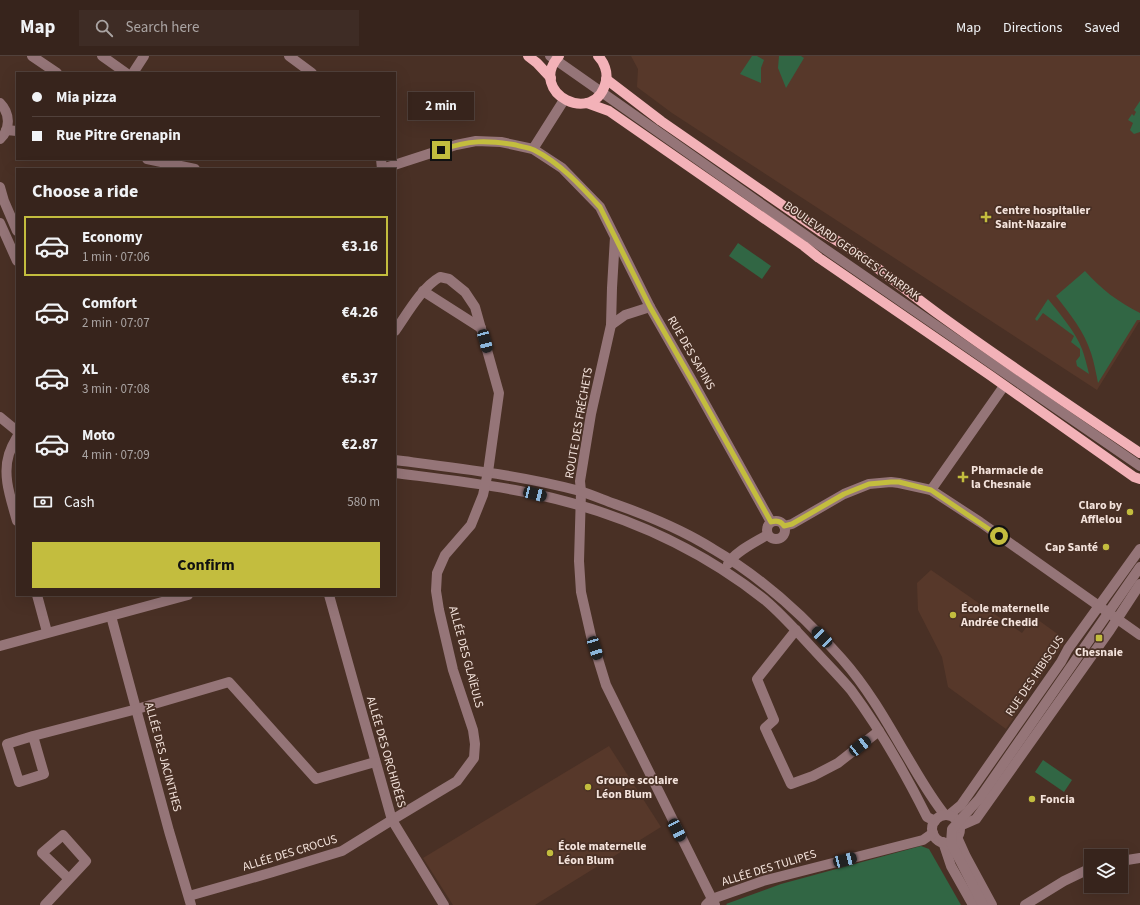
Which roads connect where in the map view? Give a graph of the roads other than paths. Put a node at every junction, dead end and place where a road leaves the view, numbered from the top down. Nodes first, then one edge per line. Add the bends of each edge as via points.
1 (32, 56) edge
2 (102, 56) edge
3 (144, 56) edge
4 (289, 56) edge
5 (528, 56) edge
6 (598, 56) edge
7 (554, 57) edge
8 (56, 72) edge
9 (125, 72) edge
10 (134, 72) edge
11 (311, 72) edge
12 (551, 78) junction
13 (606, 79) junction
14 (601, 92) junction
15 (564, 100) junction
16 (0, 103) edge
17 (587, 103) junction
18 (6, 130) junction
19 (16, 131) edge
20 (0, 139) edge
21 (533, 149) junction
22 (152, 160) edge
23 (190, 168) edge
24 (385, 168) edge
25 (0, 187) edge
26 (0, 223) edge
27 (16, 229) edge
28 (615, 237) junction
29 (16, 259) edge
30 (627, 262) junction
31 (613, 267) junction
32 (423, 292) junction
33 (650, 307) junction
34 (397, 324) edge
35 (611, 325) junction
36 (481, 328) junction
37 (1004, 386) junction
38 (0, 416) edge
39 (16, 430) edge
40 (16, 439) edge
41 (1140, 453) edge
42 (396, 460) edge
43 (1140, 466) edge
44 (488, 472) junction
45 (396, 473) edge
46 (1140, 479) edge
47 (486, 485) junction
48 (931, 490) junction
49 (581, 492) junction
50 (580, 506) junction
51 (16, 517) edge
52 (771, 522) junction
53 (784, 526) junction
54 (768, 535) junction
55 (1140, 549) edge
56 (730, 560) junction
57 (1140, 568) edge
58 (725, 572) junction
59 (1140, 584) edge
60 (37, 596) edge
61 (184, 596) edge
62 (329, 596) edge
63 (1099, 606) junction
64 (111, 616) junction
65 (1113, 616) junction
66 (796, 630) junction
67 (47, 632) junction
68 (1140, 635) edge
69 (0, 646) edge
70 (137, 709) junction
71 (879, 731) junction
72 (33, 736) junction
73 (375, 762) junction
74 (947, 815) junction
75 (392, 820) junction
76 (934, 821) junction
77 (959, 824) junction
78 (933, 833) junction
79 (950, 840) junction
80 (1140, 858) edge
81 (1128, 860) edge
82 (1084, 871) edge
83 (69, 879) dead end
84 (190, 901) edge
85 (711, 903) edge
86 (45, 905) edge
87 (444, 905) edge
88 (973, 905) edge
89 (983, 905) edge
90 (992, 905) edge
91 (1025, 905) edge

1 - 8 street
2 - 9 street
3 - 10 street
4 - 11 street
5 - 12 main road
6 - 13 main road via 604,64
7 - 12 main road
7 - 14 street, BOULEVARD GEORGES CHARPAK
12 - 15 main road via 557,94
13 - 14 main road
13 - 41 main road, BOULEVARD GEORGES CHARPAK via 661,121 880,270 1038,384
14 - 17 main road
14 - 43 street, BOULEVARD GEORGES CHARPAK
15 - 17 main road, BOULEVARD GEORGES CHARPAK via 571,103
15 - 21 street
16 - 18 street via 7,114
17 - 37 main road, BOULEVARD GEORGES CHARPAK via 609,111
18 - 19 street
18 - 20 street
21 - 24 street via 501,142 476,141
21 - 28 street, RUE DES SAPINS via 562,168 591,196 600,207
22 - 23 street
25 - 27 street
26 - 29 street
28 - 30 street, RUE DES SAPINS
28 - 31 street, ROUTE DES FRÉCHETS
30 - 31 street
30 - 33 street, RUE DES SAPINS
31 - 35 street, ROUTE DES FRÉCHETS
32 - 34 street
32 - 36 street
32 - 36 street, ALLÉE DES GLAÏEULS via 432,281 440,277 449,279 465,292 475,307
33 - 35 street via 625,315
33 - 52 street, RUE DES SAPINS
35 - 49 street, ROUTE DES FRÉCHETS via 591,414 580,481
36 - 44 street, ALLÉE DES GLAÏEULS via 499,393
37 - 46 main road, BOULEVARD GEORGES CHARPAK
37 - 48 street
38 - 39 street
40 - 51 street via 6,469
42 - 44 street
44 - 47 street, ALLÉE DES GLAÏEULS
44 - 49 street
45 - 47 street
47 - 50 street
47 - 75 street, ALLÉE DES GLAÏEULS via 471,525 445,555 437,573 436,590 453,670 473,730 474,758 457,781
48 - 53 street via 899,482 869,484 844,494
48 - 63 street
49 - 50 street, ROUTE DES FRÉCHETS
49 - 56 street via 638,512 712,548
50 - 58 street via 670,540
50 - 85 street, ROUTE DES FRÉCHETS via 578,561 581,592 606,685
52 - 53 street via 780,522
52 - 54 street via 767,526
53 - 54 street via 785,533 781,538 775,540
54 - 56 street
55 - 63 street, RUE DES HIBISCUS
56 - 58 street
56 - 74 street via 800,615 843,659 872,697 931,798
57 - 65 street, RUE DES HIBISCUS
58 - 66 street via 765,601
59 - 65 street, RUE DES HIBISCUS
60 - 67 street
61 - 64 street
62 - 73 street, ALLÉE DES ORCHIDÉES
63 - 65 street
63 - 74 street, RUE DES HIBISCUS via 961,805
64 - 67 street
64 - 70 street, ALLÉE DES JACINTHES
65 - 68 street
65 - 77 street, RUE DES HIBISCUS
66 - 71 street via 844,681
66 - 71 street via 757,679 774,720 765,728 791,784 838,763
67 - 69 street
70 - 72 street
70 - 73 street via 229,682 316,778
70 - 84 street, ALLÉE DES JACINTHES
71 - 76 street via 927,817
72 - 72 street via 7,744 19,782 44,774
73 - 75 street, ALLÉE DES ORCHIDÉES
74 - 76 street, RUE DES HIBISCUS
74 - 77 street via 956,819
75 - 84 street, ALLÉE DES CROCUS via 342,851
75 - 87 street, ALLÉE DES ORCHIDÉES
76 - 78 street
77 - 79 street via 952,829
78 - 79 street via 935,837
78 - 85 street, ALLÉE DES TULIPES via 923,840 763,881
79 - 88 street via 951,866
79 - 89 street
79 - 90 street via 966,857
80 - 81 street
82 - 91 street
83 - 86 street

